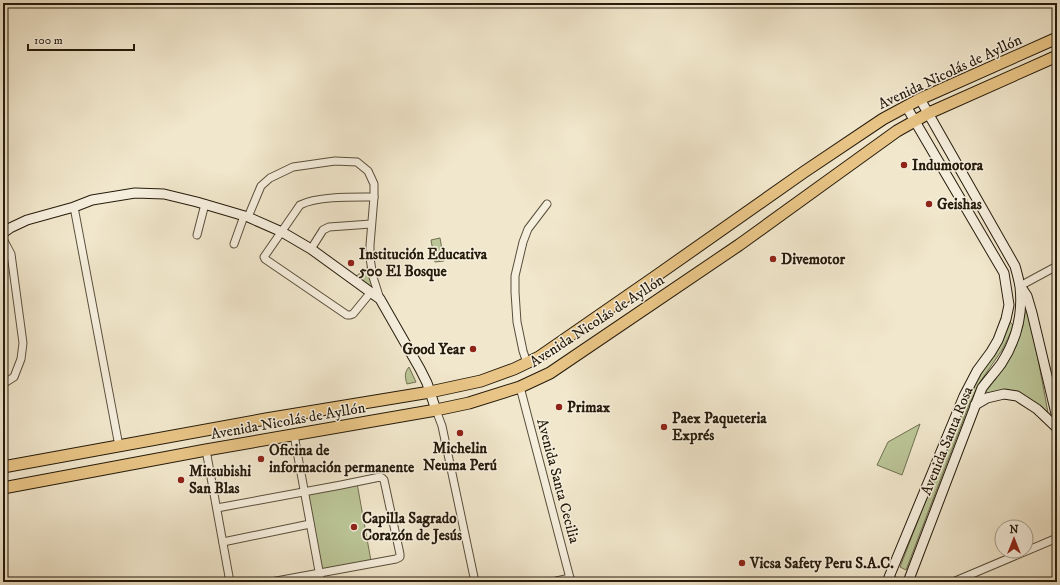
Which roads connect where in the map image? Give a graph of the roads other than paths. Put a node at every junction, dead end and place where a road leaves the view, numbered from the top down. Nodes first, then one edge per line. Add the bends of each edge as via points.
1 (1057, 38) edge
2 (1057, 56) edge
3 (920, 99) junction
4 (906, 106) junction
5 (929, 113) junction
6 (914, 121) junction
7 (374, 196) junction
8 (205, 204) junction
9 (547, 204) dead end
10 (74, 207) junction
11 (246, 216) junction
12 (372, 224) junction
13 (282, 232) junction
14 (3, 233) edge
15 (196, 235) dead end
16 (3, 239) edge
17 (234, 244) dead end
18 (311, 249) junction
19 (1057, 266) edge
20 (1020, 286) junction
21 (1007, 287) junction
22 (371, 292) junction
23 (380, 299) junction
24 (527, 363) junction
25 (3, 384) edge
26 (520, 387) junction
27 (430, 392) junction
28 (975, 405) junction
29 (436, 410) junction
30 (1057, 418) edge
31 (1057, 428) edge
32 (294, 435) junction
33 (119, 446) junction
34 (206, 450) junction
35 (3, 467) edge
36 (3, 488) edge
37 (304, 492) junction
38 (217, 508) junction
39 (310, 524) junction
40 (1057, 538) edge
41 (223, 542) junction
42 (319, 572) junction
43 (571, 580) edge
44 (888, 580) edge
45 (230, 582) edge
46 (271, 582) edge
47 (321, 582) edge
48 (475, 582) edge
49 (552, 582) edge
50 (898, 582) edge
51 (908, 582) edge
52 (953, 582) edge

1 - 3 main road, Avenida Nicolás de Ayllón
2 - 5 main road, Avenida Nicolás de Ayllón
3 - 4 main road, Avenida Nicolás de Ayllón
3 - 5 main road, Avenida Santa Rosa
4 - 6 main road, Avenida Santa Rosa
4 - 24 main road, Avenida Nicolás de Ayllón via 810,168
5 - 6 main road, Avenida Nicolás de Ayllón
5 - 20 main road, Avenida Santa Rosa via 1015,266
6 - 21 main road, Avenida Santa Rosa via 1004,273
6 - 26 main road, Avenida Nicolás de Ayllón via 897,130 733,249 550,373
7 - 11 street via 374,184 368,171 357,162 335,161 293,168 270,178 261,186
7 - 12 street
7 - 13 street via 306,202 300,205
8 - 10 main road via 164,194 135,193 92,200
8 - 11 main road
8 - 15 street
9 - 24 street via 528,229 515,276 517,322
10 - 14 main road via 28,220
10 - 33 street
11 - 13 main road
11 - 17 street
12 - 18 street via 329,227 323,230
12 - 23 street via 370,258
13 - 18 main road
13 - 22 street via 265,259 347,315 353,314
16 - 25 street via 11,254 23,343 22,359 14,377
18 - 22 main road
19 - 20 street
20 - 21 main road
20 - 28 main road, Avenida Santa Rosa via 1021,307 1017,330 1007,354 982,388
20 - 30 main road via 1027,296 1032,313
21 - 44 main road, Avenida Santa Rosa via 1006,320 998,340 964,396
22 - 23 main road
23 - 27 main road
24 - 27 main road, Avenida Nicolás de Ayllón via 481,381
26 - 29 main road, Avenida Nicolás de Ayllón
26 - 43 street, Avenida Santa Cecilia
27 - 29 main road
27 - 33 main road, Avenida Nicolás de Ayllón
28 - 31 main road via 987,398 1004,394 1017,396 1037,409
28 - 51 main road, Avenida Santa Rosa
29 - 32 main road, Avenida Nicolás de Ayllón
29 - 48 street via 444,434
32 - 34 main road, Avenida Nicolás de Ayllón
32 - 37 street
33 - 35 main road, Avenida Nicolás de Ayllón
34 - 36 main road, Avenida Nicolás de Ayllón
34 - 38 street
37 - 38 street
37 - 39 street
37 - 42 street via 382,478 400,554 396,559
38 - 41 street
39 - 41 street
39 - 42 street
40 - 52 street
41 - 45 street
42 - 46 street
42 - 47 street
43 - 49 street
44 - 50 street

